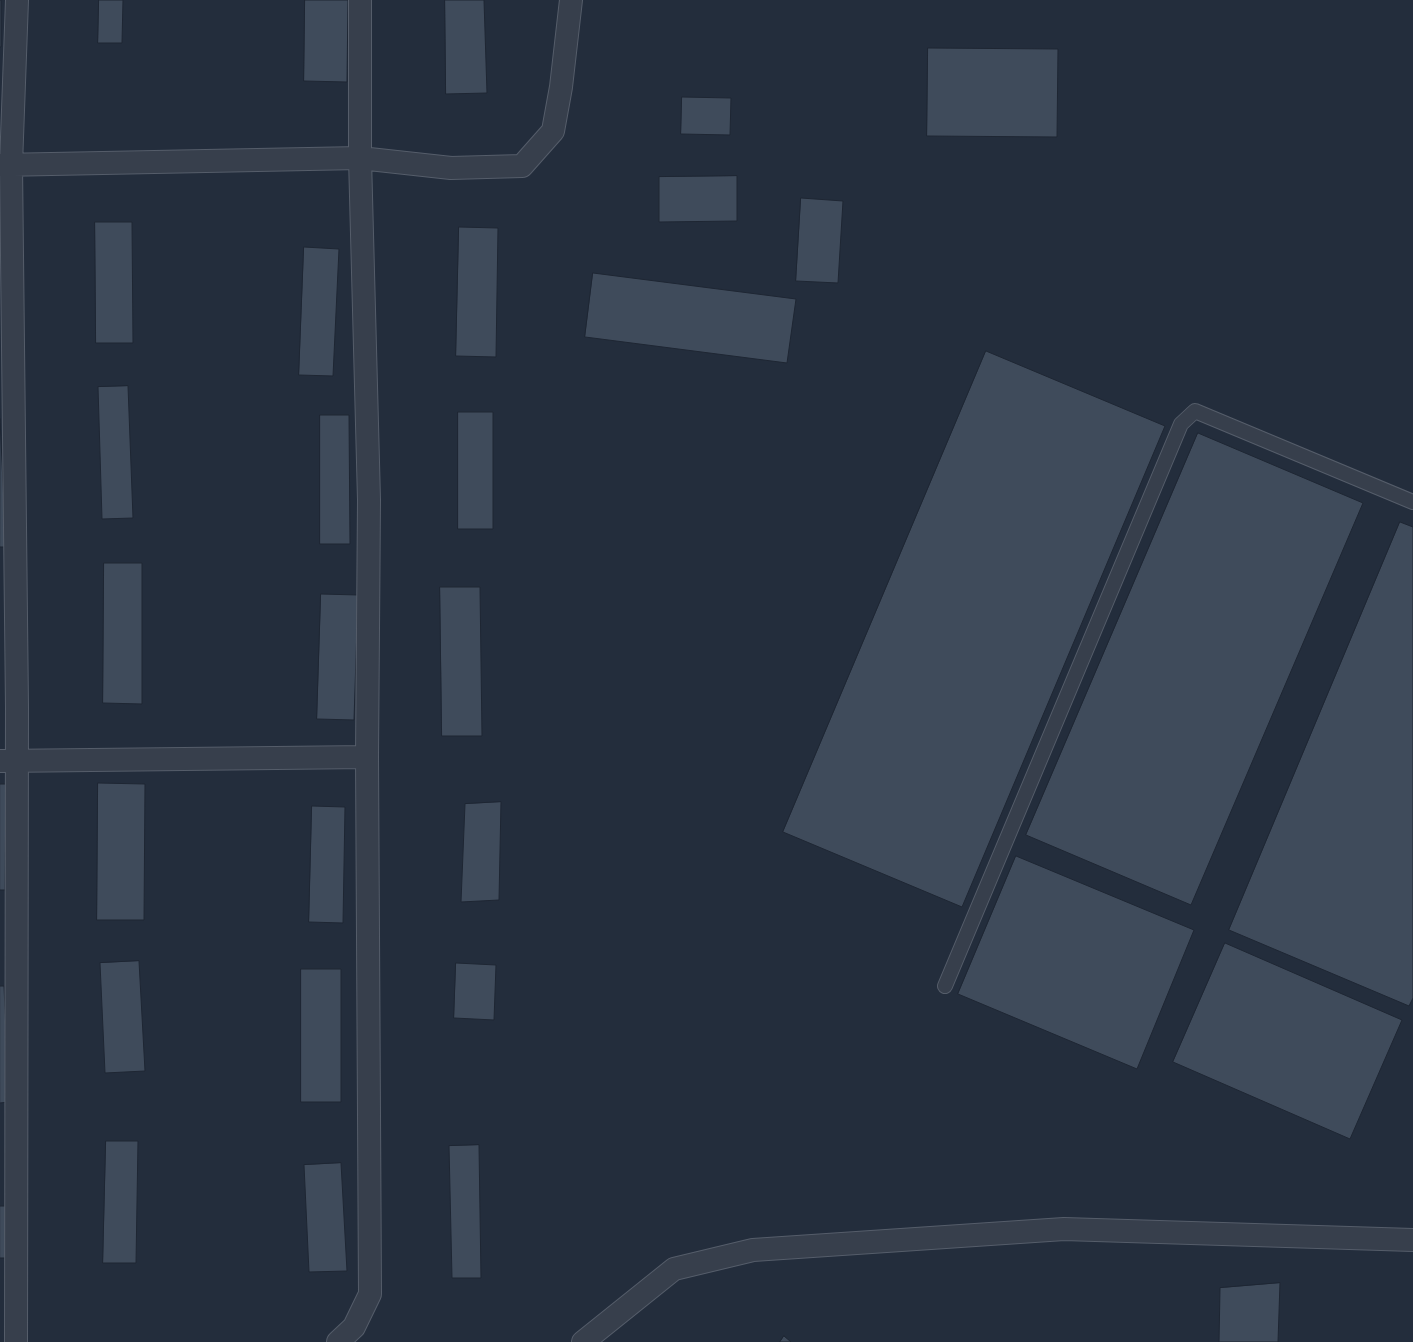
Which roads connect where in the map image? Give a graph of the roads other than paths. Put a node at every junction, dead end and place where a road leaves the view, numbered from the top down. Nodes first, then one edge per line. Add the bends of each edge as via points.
1 (17, 0) edge
2 (360, 0) edge
3 (571, 0) edge
4 (360, 158) junction
5 (5, 165) edge
6 (1413, 502) edge
7 (367, 757) junction
8 (8, 761) edge
9 (944, 986) dead end
10 (1413, 1240) edge
11 (16, 1342) edge
12 (338, 1342) edge
13 (583, 1342) edge

1 - 5 street
2 - 4 street
3 - 4 street via 553,131 522,166 451,168
4 - 5 street
4 - 7 street via 369,500
5 - 8 street via 17,708
6 - 9 lane via 1195,411 1181,424
7 - 8 street
7 - 12 street via 370,1294 354,1327
8 - 11 street
10 - 13 street via 1064,1228 753,1250 674,1269

